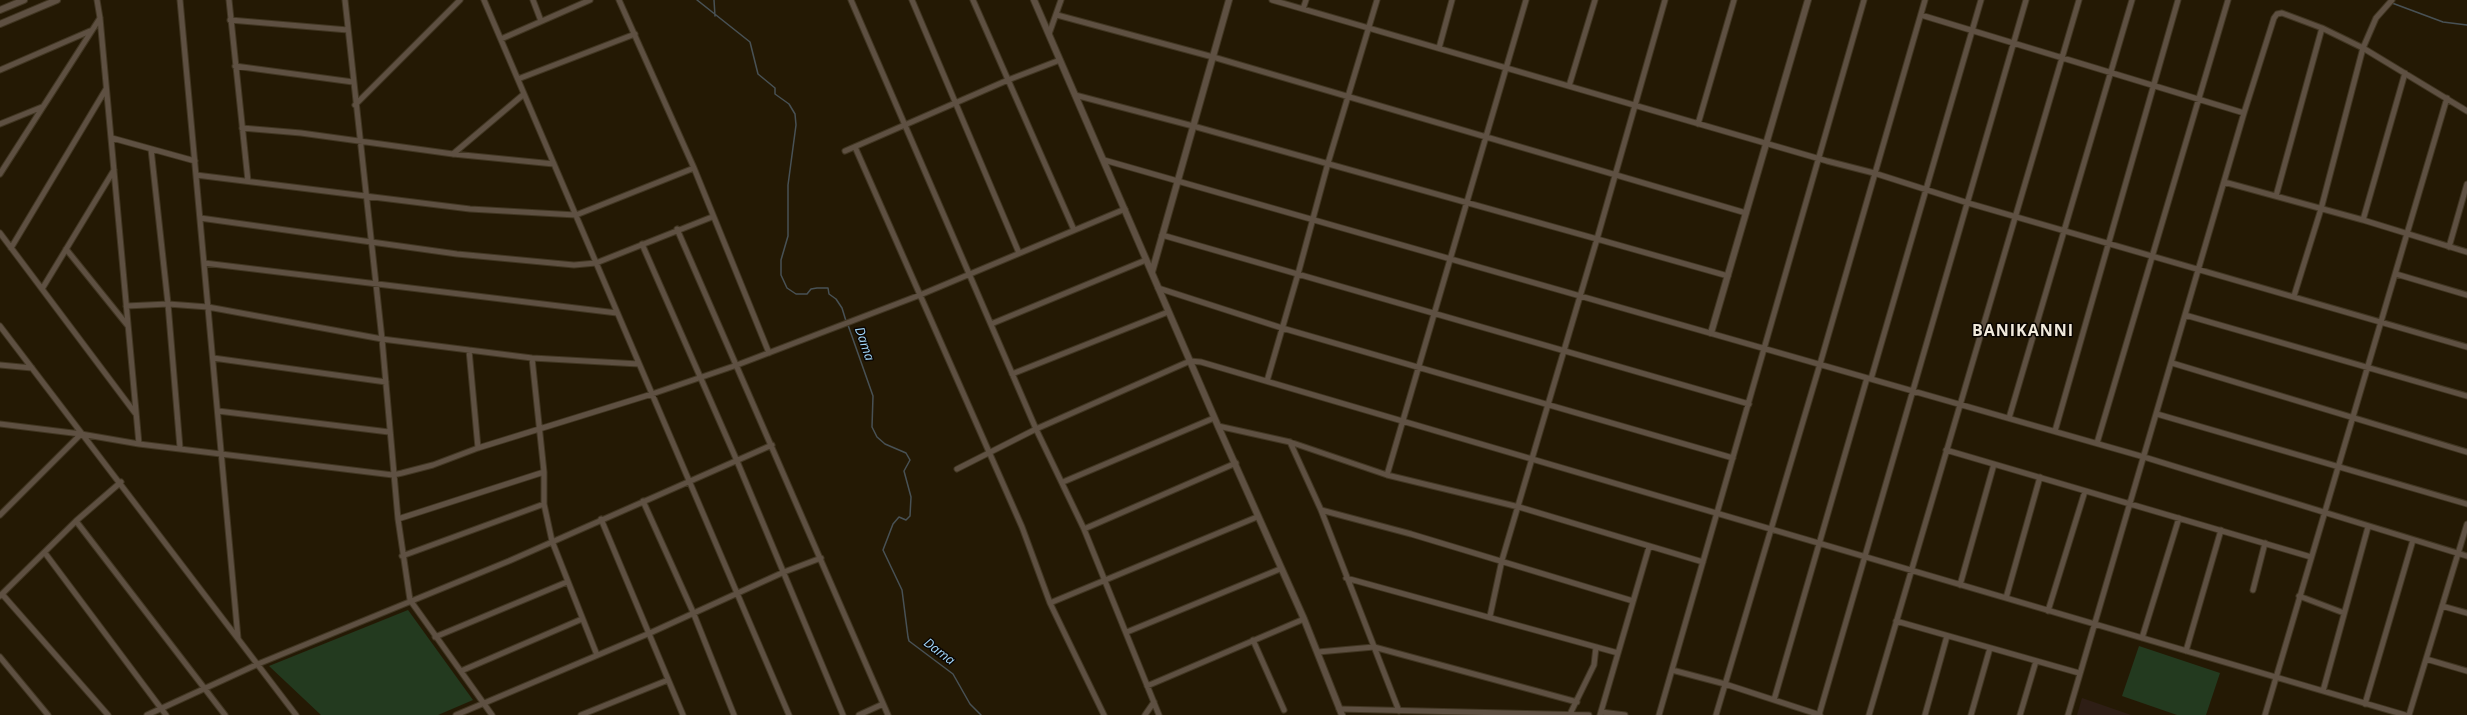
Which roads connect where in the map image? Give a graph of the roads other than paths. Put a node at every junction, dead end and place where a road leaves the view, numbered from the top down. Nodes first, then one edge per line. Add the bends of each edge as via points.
1 (24, 0) edge
2 (57, 0) edge
3 (97, 0) edge
4 (229, 0) edge
5 (345, 0) edge
6 (460, 0) edge
7 (484, 0) edge
8 (533, 0) edge
9 (590, 0) edge
10 (619, 0) edge
11 (851, 0) edge
12 (912, 0) edge
13 (973, 0) edge
14 (1034, 0) edge
15 (1061, 0) edge
16 (1229, 0) edge
17 (1272, 0) edge
18 (1306, 0) edge
19 (1377, 0) edge
20 (1452, 0) edge
21 (1526, 0) edge
22 (1595, 0) edge
23 (1665, 0) edge
24 (1734, 0) edge
25 (1808, 0) edge
26 (1864, 0) edge
27 (1925, 0) edge
28 (1981, 0) edge
29 (2026, 0) edge
30 (2079, 0) edge
31 (2132, 0) edge
32 (2178, 0) edge
33 (2228, 0) edge
34 (2392, 0) edge
35 (181, 1) edge
36 (1303, 9) junction
37 (0, 10) edge
38 (1057, 15) junction
39 (1921, 15) junction
40 (100, 18) junction
41 (230, 20) junction
42 (541, 21) junction
43 (0, 24) edge
44 (1369, 28) junction
45 (2322, 28) junction
46 (91, 30) junction
47 (348, 30) junction
48 (1972, 31) junction
49 (635, 34) junction
50 (1049, 34) junction
51 (501, 39) junction
52 (2014, 43) junction
53 (1439, 48) junction
54 (2363, 48) junction
55 (1213, 58) junction
56 (2062, 58) junction
57 (1060, 60) junction
58 (235, 66) junction
59 (1506, 68) junction
60 (0, 70) edge
61 (2109, 72) junction
62 (2405, 74) junction
63 (518, 79) junction
64 (1008, 80) junction
65 (353, 82) junction
66 (1569, 86) junction
67 (2154, 86) junction
68 (107, 88) junction
69 (524, 94) junction
70 (1075, 95) junction
71 (1349, 98) junction
72 (2447, 98) junction
73 (2199, 99) junction
74 (956, 104) junction
75 (355, 105) junction
76 (1634, 105) junction
77 (42, 107) junction
78 (2467, 111) edge
79 (2244, 113) junction
80 (0, 124) edge
81 (1698, 124) junction
82 (905, 125) junction
83 (1193, 126) junction
84 (242, 128) junction
85 (112, 138) junction
86 (1486, 138) junction
87 (360, 142) junction
88 (1766, 144) junction
89 (855, 148) junction
90 (151, 149) junction
91 (845, 151) dead end
92 (453, 154) junction
93 (1820, 159) junction
94 (1104, 160) junction
95 (195, 161) junction
96 (1328, 163) junction
97 (554, 164) junction
98 (694, 168) junction
99 (114, 170) junction
100 (1874, 173) junction
101 (0, 174) edge
102 (196, 175) junction
103 (1615, 175) junction
104 (248, 181) junction
105 (1177, 181) junction
106 (2224, 182) junction
107 (2467, 184) edge
108 (1927, 189) junction
109 (366, 195) junction
110 (2276, 196) junction
111 (1968, 202) junction
112 (1467, 203) junction
113 (1125, 209) junction
114 (2321, 209) junction
115 (1746, 213) junction
116 (576, 215) junction
117 (2016, 215) junction
118 (712, 217) junction
119 (200, 218) junction
120 (1312, 220) junction
121 (2362, 220) junction
122 (677, 229) junction
123 (2064, 229) junction
124 (1074, 230) junction
125 (0, 233) edge
126 (2408, 233) junction
127 (1162, 235) junction
128 (1597, 239) junction
129 (371, 242) junction
130 (2109, 242) junction
131 (642, 244) junction
132 (2449, 247) junction
133 (11, 248) junction
134 (66, 249) junction
135 (2467, 252) edge
136 (1019, 253) junction
137 (2153, 255) junction
138 (1450, 259) junction
139 (1146, 260) junction
140 (204, 263) junction
141 (596, 263) junction
142 (2199, 268) junction
143 (1152, 272) junction
144 (969, 273) junction
145 (1298, 274) junction
146 (2396, 274) junction
147 (1728, 276) junction
148 (377, 286) junction
149 (1158, 288) junction
150 (42, 289) junction
151 (920, 295) junction
152 (2467, 295) edge
153 (1580, 296) junction
154 (2294, 296) junction
155 (168, 304) junction
156 (126, 306) junction
157 (208, 307) junction
158 (1168, 312) junction
159 (617, 313) junction
160 (1434, 313) junction
161 (2186, 314) junction
162 (2382, 321) junction
163 (991, 324) junction
164 (0, 326) edge
165 (128, 326) junction
166 (1282, 328) junction
167 (1711, 333) junction
168 (382, 339) junction
169 (2467, 347) edge
170 (1765, 349) junction
171 (469, 350) junction
172 (1565, 351) junction
173 (769, 353) junction
174 (213, 358) junction
175 (532, 358) junction
176 (1190, 361) junction
177 (2172, 363) junction
178 (639, 364) junction
179 (1820, 364) junction
180 (0, 365) edge
181 (737, 365) junction
182 (32, 368) junction
183 (1419, 368) junction
184 (2368, 368) junction
185 (1012, 374) junction
186 (700, 376) junction
187 (1869, 378) junction
188 (1267, 381) junction
189 (386, 382) junction
190 (1913, 391) junction
191 (652, 394) junction
192 (2467, 396) edge
193 (1749, 404) junction
194 (1961, 404) junction
195 (1549, 405) junction
196 (218, 411) junction
197 (136, 414) junction
198 (2157, 414) junction
199 (1214, 418) junction
200 (2009, 418) junction
201 (2352, 418) junction
202 (1403, 421) junction
203 (1, 425) edge
204 (1218, 426) junction
205 (539, 428) junction
206 (1036, 429) junction
207 (2055, 431) junction
208 (389, 432) junction
209 (81, 434) junction
210 (1290, 442) junction
211 (2098, 443) junction
212 (139, 444) junction
213 (772, 445) junction
214 (180, 448) junction
215 (478, 448) junction
216 (1946, 450) junction
217 (988, 452) junction
218 (2467, 452) edge
219 (222, 453) junction
220 (2144, 457) junction
221 (1733, 458) junction
222 (1533, 459) junction
223 (737, 461) junction
224 (1236, 463) junction
225 (1994, 464) junction
226 (2338, 466) junction
227 (957, 469) dead end
228 (544, 472) junction
229 (393, 475) junction
230 (1388, 475) junction
231 (2040, 477) junction
232 (689, 481) junction
233 (121, 482) junction
234 (1063, 482) junction
235 (2085, 491) junction
236 (643, 501) junction
237 (544, 504) junction
238 (2130, 504) junction
239 (2467, 504) edge
240 (1519, 507) junction
241 (1321, 510) junction
242 (1717, 513) junction
243 (2324, 513) junction
244 (0, 515) edge
245 (1257, 517) junction
246 (2179, 518) junction
247 (398, 519) junction
248 (602, 519) junction
249 (76, 521) junction
250 (2467, 524) edge
251 (2368, 527) junction
252 (1084, 529) junction
253 (1771, 529) junction
254 (2221, 530) junction
255 (2413, 540) junction
256 (552, 541) junction
257 (1819, 543) junction
258 (2265, 543) junction
259 (1649, 547) junction
260 (45, 553) junction
261 (2458, 553) junction
262 (402, 556) junction
263 (1864, 556) junction
264 (2467, 556) edge
265 (2311, 557) junction
266 (821, 558) junction
267 (1502, 560) junction
268 (1703, 562) junction
269 (1280, 569) junction
270 (1910, 570) junction
271 (784, 572) junction
272 (1346, 578) junction
273 (1105, 581) junction
274 (567, 582) junction
275 (1960, 585) junction
276 (2253, 590) dead end
277 (737, 594) junction
278 (1, 595) edge
279 (2299, 596) junction
280 (2006, 598) junction
281 (410, 600) junction
282 (1633, 601) junction
283 (1050, 603) junction
284 (2442, 606) junction
285 (2048, 611) junction
286 (693, 612) junction
287 (2344, 613) junction
288 (2467, 614) edge
289 (1490, 616) junction
290 (582, 619) junction
291 (1304, 619) junction
292 (1896, 621) junction
293 (2094, 624) junction
294 (1127, 632) junction
295 (650, 633) junction
296 (1947, 636) junction
297 (435, 637) junction
298 (238, 638) junction
299 (2142, 638) junction
300 (1253, 640) junction
301 (1374, 647) junction
302 (1596, 647) junction
303 (1990, 648) junction
304 (2186, 651) junction
305 (1318, 652) junction
306 (1618, 653) junction
307 (597, 655) junction
308 (0, 657) edge
309 (2426, 659) junction
310 (2036, 661) junction
311 (258, 664) junction
312 (1672, 670) junction
313 (461, 671) junction
314 (2467, 671) edge
315 (2079, 673) junction
316 (2275, 677) junction
317 (668, 680) junction
318 (1724, 684) junction
319 (1147, 686) junction
320 (205, 688) junction
321 (2323, 691) junction
322 (1774, 700) junction
323 (1154, 702) junction
324 (1577, 702) junction
325 (483, 704) junction
326 (883, 704) junction
327 (2365, 704) junction
328 (162, 709) junction
329 (1284, 710) dead end
330 (1399, 711) junction
331 (1341, 712) edge
332 (1570, 714) junction
333 (1600, 714) edge
334 (48, 715) edge
335 (108, 715) edge
336 (147, 715) edge
337 (166, 715) edge
338 (225, 715) edge
339 (296, 715) edge
340 (456, 715) edge
341 (492, 715) edge
342 (581, 715) edge
343 (683, 715) edge
344 (734, 715) edge
345 (789, 715) edge
346 (843, 715) edge
347 (859, 715) edge
348 (888, 715) edge
349 (1104, 715) edge
350 (1145, 715) edge
351 (1159, 715) edge
352 (1589, 715) edge
353 (1625, 715) edge
354 (1660, 715) edge
355 (1716, 715) edge
356 (1819, 715) edge
357 (1869, 715) edge
358 (1925, 715) edge
359 (1971, 715) edge
360 (2020, 715) edge
361 (2068, 715) edge
362 (2265, 715) edge
363 (2405, 715) edge
364 (2409, 715) edge

1 - 37 street
2 - 43 street
3 - 40 street
4 - 41 street
5 - 47 street
6 - 75 street
7 - 51 street
8 - 42 street
9 - 42 street
10 - 49 street
11 - 82 street
12 - 74 street
13 - 64 street
14 - 50 street
15 - 38 street
16 - 55 street
17 - 36 street
18 - 36 street
19 - 44 street
20 - 53 street
21 - 59 street
22 - 66 street
23 - 76 street
24 - 81 street
25 - 88 street
26 - 93 street
27 - 39 street
28 - 48 street
29 - 52 street
30 - 56 street
31 - 61 street
32 - 67 street
33 - 73 street
34 - 54 street via 2376,18
35 - 95 street
36 - 44 street
38 - 50 street
38 - 55 street
39 - 48 street
39 - 100 street
40 - 46 street
40 - 68 street
41 - 47 street
41 - 58 street
42 - 51 street
44 - 53 street
44 - 71 street
45 - 54 street
45 - 79 street via 2282,13 2276,14
45 - 110 street
46 - 60 street
46 - 77 street
47 - 65 street
48 - 52 street
48 - 108 street
49 - 63 street
49 - 98 street
50 - 57 street
51 - 63 street
52 - 56 street
52 - 111 street
53 - 59 street
54 - 62 street
54 - 114 street
55 - 71 street
55 - 83 street
56 - 61 street
56 - 117 street
57 - 64 street
57 - 70 street
58 - 65 street
58 - 84 street
59 - 66 street
59 - 86 street
61 - 67 street
61 - 123 street
62 - 72 street
62 - 121 street
63 - 69 street
64 - 74 street
64 - 124 street
65 - 75 street
66 - 76 street
67 - 73 street
67 - 130 street
68 - 85 street
68 - 133 street
69 - 92 street
69 - 97 street
70 - 83 street
70 - 94 street
71 - 86 street
71 - 96 street
72 - 78 street
72 - 126 street
73 - 79 street
73 - 137 street
74 - 82 street
74 - 136 street
75 - 87 street
76 - 81 street
76 - 103 street
77 - 80 street
77 - 101 street
79 - 106 street
81 - 88 street
82 - 89 street
82 - 144 street
83 - 96 street
83 - 105 street
84 - 87 street
84 - 104 street
85 - 90 street
85 - 99 street
86 - 103 street
86 - 112 street
87 - 92 street
87 - 109 street
88 - 93 street
88 - 115 street
89 - 91 street
89 - 151 street
90 - 95 street
90 - 155 street
92 - 97 street
93 - 100 street
93 - 170 street
94 - 105 street
94 - 113 street
95 - 102 street
96 - 112 street
96 - 120 street
97 - 116 street
98 - 116 street
98 - 118 street
99 - 134 street
99 - 156 street
100 - 108 street
100 - 179 street
102 - 104 street
102 - 119 street
103 - 115 street
103 - 128 street
104 - 109 street
105 - 120 street
105 - 127 street
106 - 110 street
106 - 142 street
107 - 132 street
108 - 111 street
108 - 187 street
109 - 116 street via 470,209
109 - 129 street
110 - 114 street
111 - 117 street
111 - 190 street
112 - 128 street
112 - 138 street
113 - 124 street
113 - 139 street
114 - 121 street
114 - 154 street
115 - 147 street
116 - 141 street
117 - 123 street
117 - 194 street
118 - 122 street
118 - 173 street
119 - 129 street
119 - 140 street
120 - 138 street
120 - 145 street
121 - 126 street
122 - 131 street
122 - 181 street
123 - 130 street
123 - 200 street
124 - 136 street
125 - 133 street
126 - 132 street
126 - 146 street
127 - 143 street
127 - 145 street
128 - 147 street
128 - 153 street
129 - 141 street via 457,254 574,265
129 - 148 street
130 - 137 street
130 - 207 street
131 - 141 street
131 - 186 street
132 - 135 street
133 - 150 street
134 - 150 street
134 - 165 street
136 - 144 street
137 - 142 street
137 - 211 street
138 - 153 street
138 - 160 street
139 - 143 street
139 - 163 street
140 - 148 street
140 - 157 street
141 - 159 street
142 - 154 street
142 - 161 street
143 - 149 street
144 - 151 street
144 - 163 street
145 - 160 street
145 - 166 street
146 - 152 street
146 - 162 street
147 - 167 street
148 - 159 street
148 - 168 street
149 - 158 street
149 - 166 street
150 - 197 street
151 - 173 street
151 - 217 street
153 - 167 street
153 - 172 street
154 - 162 street
155 - 156 street
155 - 157 street
155 - 214 street
156 - 165 street
157 - 168 street
157 - 174 street
158 - 176 street
158 - 185 street
159 - 178 street
160 - 172 street
160 - 183 street
161 - 177 street
161 - 184 street
162 - 169 street
162 - 184 street
163 - 185 street
164 - 182 street
165 - 197 street
166 - 183 street
166 - 188 street
167 - 170 street
168 - 171 street
168 - 189 street
170 - 179 street
170 - 193 street
171 - 175 street
171 - 215 street
172 - 193 street
172 - 195 street
173 - 181 street
174 - 189 street
174 - 196 street
175 - 178 street
175 - 205 street
176 - 188 street
176 - 199 street
176 - 206 street
177 - 198 street
177 - 201 street
178 - 191 street
179 - 187 street
179 - 253 street
180 - 182 street
181 - 186 street
181 - 213 street
182 - 209 street
183 - 195 street
183 - 202 street
184 - 192 street
184 - 201 street
185 - 206 street
186 - 191 street
186 - 223 street
187 - 190 street
187 - 257 street
188 - 202 street
189 - 208 street
190 - 194 street
190 - 263 street
191 - 205 street
191 - 232 street
193 - 221 street
194 - 200 street
194 - 216 street
195 - 221 street
195 - 222 street
196 - 208 street
196 - 219 street
197 - 212 street
198 - 220 street
198 - 226 street
199 - 204 street
199 - 234 street
200 - 207 street
201 - 218 street
201 - 226 street
202 - 222 street
202 - 230 street
203 - 209 street
204 - 210 street
204 - 224 street
205 - 215 street
205 - 228 street
206 - 217 street
206 - 234 street
207 - 211 street
208 - 229 street
209 - 212 street
209 - 233 street
209 - 244 street
210 - 230 street
210 - 241 street
211 - 220 street
212 - 214 street
213 - 223 street
213 - 266 street
214 - 219 street
215 - 229 street via 434,465
216 - 225 street
216 - 270 street
217 - 227 street
217 - 283 street via 1022,527
219 - 229 street
219 - 298 street
220 - 238 street
220 - 243 street
221 - 242 street
222 - 240 street
222 - 242 street
223 - 232 street
223 - 271 street
224 - 245 street
224 - 252 street
225 - 231 street
225 - 275 street
226 - 239 street
226 - 243 street
228 - 237 street
228 - 247 street
229 - 247 street
230 - 240 street
231 - 235 street
231 - 280 street
232 - 236 street
232 - 277 street
233 - 249 street
233 - 298 street
234 - 252 street
235 - 238 street
235 - 285 street
236 - 248 street
236 - 286 street
237 - 256 street
237 - 262 street
238 - 246 street
238 - 293 street
240 - 259 street
240 - 267 street
241 - 267 street
241 - 272 street
242 - 253 street
242 - 268 street
243 - 251 street
243 - 265 street
245 - 269 street
245 - 273 street
246 - 254 street
246 - 299 street
247 - 262 street
248 - 256 street
248 - 295 street
249 - 260 street
249 - 320 street
250 - 261 street
251 - 255 street
251 - 287 street
252 - 273 street
253 - 257 street
253 - 318 street
254 - 258 street
254 - 304 street
255 - 261 street
255 - 327 street
256 - 274 street
256 - 281 street
257 - 263 street
257 - 322 street
258 - 265 street
258 - 276 street
259 - 268 street
259 - 282 street
260 - 278 street
260 - 328 street
261 - 264 street
261 - 284 street
262 - 281 street
263 - 270 street
263 - 356 street
265 - 279 street
266 - 271 street
266 - 326 street
267 - 282 street
267 - 289 street
268 - 312 street
269 - 291 street
269 - 294 street
270 - 275 street
270 - 292 street
271 - 277 street
271 - 346 street
272 - 289 street
272 - 301 street
273 - 283 street
273 - 294 street
274 - 290 street
274 - 297 street
275 - 280 street
277 - 286 street
277 - 345 street
278 - 335 street
279 - 287 street
279 - 316 street
280 - 285 street
281 - 297 street
281 - 311 street
282 - 306 street
283 - 349 street
284 - 288 street
284 - 309 street
285 - 293 street
286 - 295 street
286 - 344 street
287 - 321 street
289 - 302 street
290 - 307 street
290 - 313 street
291 - 300 street
291 - 305 street
292 - 296 street
292 - 357 street
293 - 299 street
293 - 315 street
294 - 319 street
295 - 307 street
295 - 317 street
296 - 303 street
296 - 358 street
297 - 313 street
298 - 311 street
299 - 304 street
300 - 319 street
300 - 329 street
301 - 305 street
301 - 324 street
301 - 330 street
302 - 306 street
302 - 324 street via 1594,665
303 - 310 street
303 - 359 street
304 - 316 street
305 - 331 street
306 - 333 street
307 - 325 street
308 - 334 street
309 - 314 street
309 - 364 street
310 - 315 street
310 - 360 street
311 - 320 street
311 - 339 street
312 - 318 street
312 - 354 street
313 - 325 street
315 - 361 street
316 - 321 street
316 - 362 street
317 - 342 street
317 - 343 street
318 - 322 street
318 - 355 street
319 - 323 street
320 - 328 street
320 - 338 street
321 - 327 street
322 - 356 street
323 - 350 street
323 - 351 street
324 - 332 street
325 - 340 street
325 - 341 street
326 - 347 street
326 - 348 street
327 - 363 street
328 - 336 street
328 - 337 street
330 - 331 street
330 - 332 street
332 - 352 street
333 - 353 street

